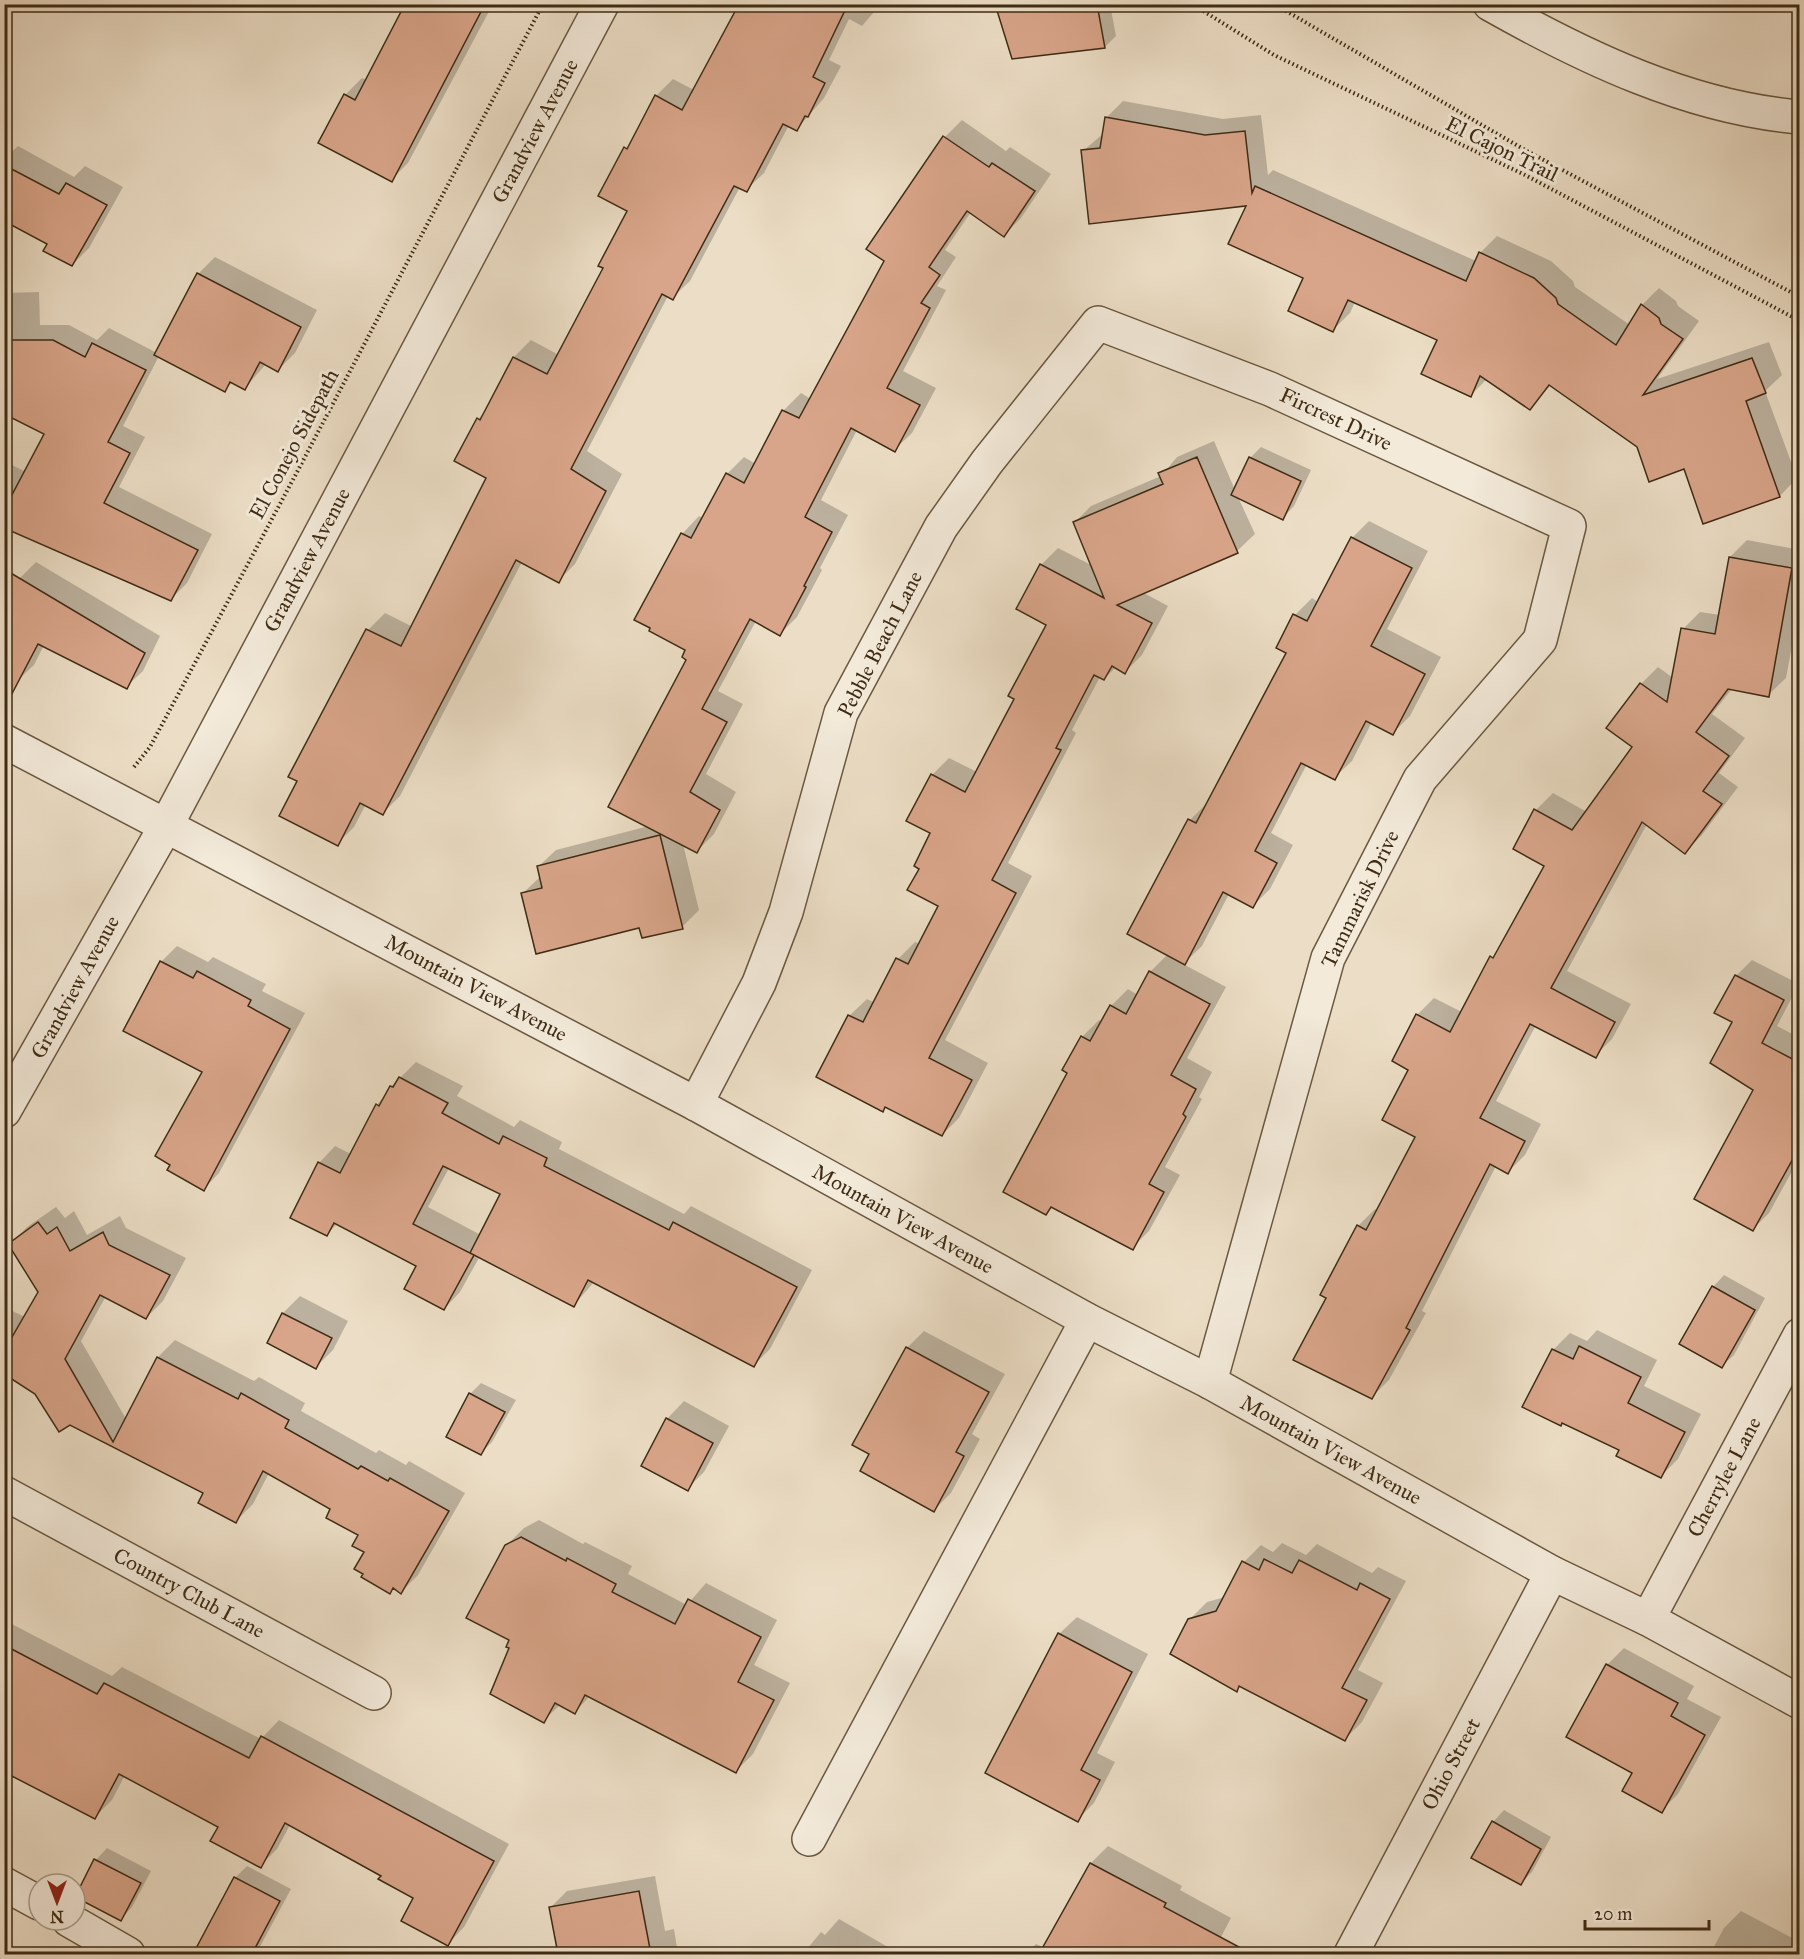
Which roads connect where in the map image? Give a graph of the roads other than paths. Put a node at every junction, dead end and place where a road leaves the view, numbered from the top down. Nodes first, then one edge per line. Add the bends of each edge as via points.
1 (602, 4) edge
2 (1490, 4) edge
3 (1800, 117) edge
4 (1098, 323) joint
5 (1569, 526) joint
6 (4, 741) edge
7 (167, 824) junction
8 (696, 1104) junction
9 (4, 1111) edge
10 (1087, 1320) junction
11 (1800, 1335) edge
12 (1210, 1382) junction
13 (4, 1493) edge
14 (1552, 1573) junction
15 (1648, 1619) junction
16 (374, 1693) dead end
17 (1800, 1701) edge
18 (809, 1839) dead end
19 (4, 1884) edge
20 (27, 1896) edge
21 (87, 1932) edge
22 (113, 1950) edge
23 (1351, 1954) edge

1 - 7 street, Grandview Avenue
2 - 3 street via 1636,77 1737,108
4 - 5 street, Fircrest Drive via 1270,389
4 - 8 street, Pebble Beach Lane via 987,462 941,527 841,714 786,912 759,983
5 - 12 street, Tammarisk Drive via 1540,640 1420,779 1328,958
6 - 7 street, Mountain View Avenue
7 - 8 street, Mountain View Avenue
7 - 9 street, Grandview Avenue
8 - 10 street, Mountain View Avenue
10 - 12 street, Mountain View Avenue
10 - 18 street
11 - 15 street, Cherrylee Lane
12 - 14 street, Mountain View Avenue
13 - 16 street, Country Club Lane
14 - 15 street, Mountain View Avenue
14 - 23 street, Ohio Street
15 - 17 street, Mountain View Avenue
19 - 20 street
21 - 22 street

